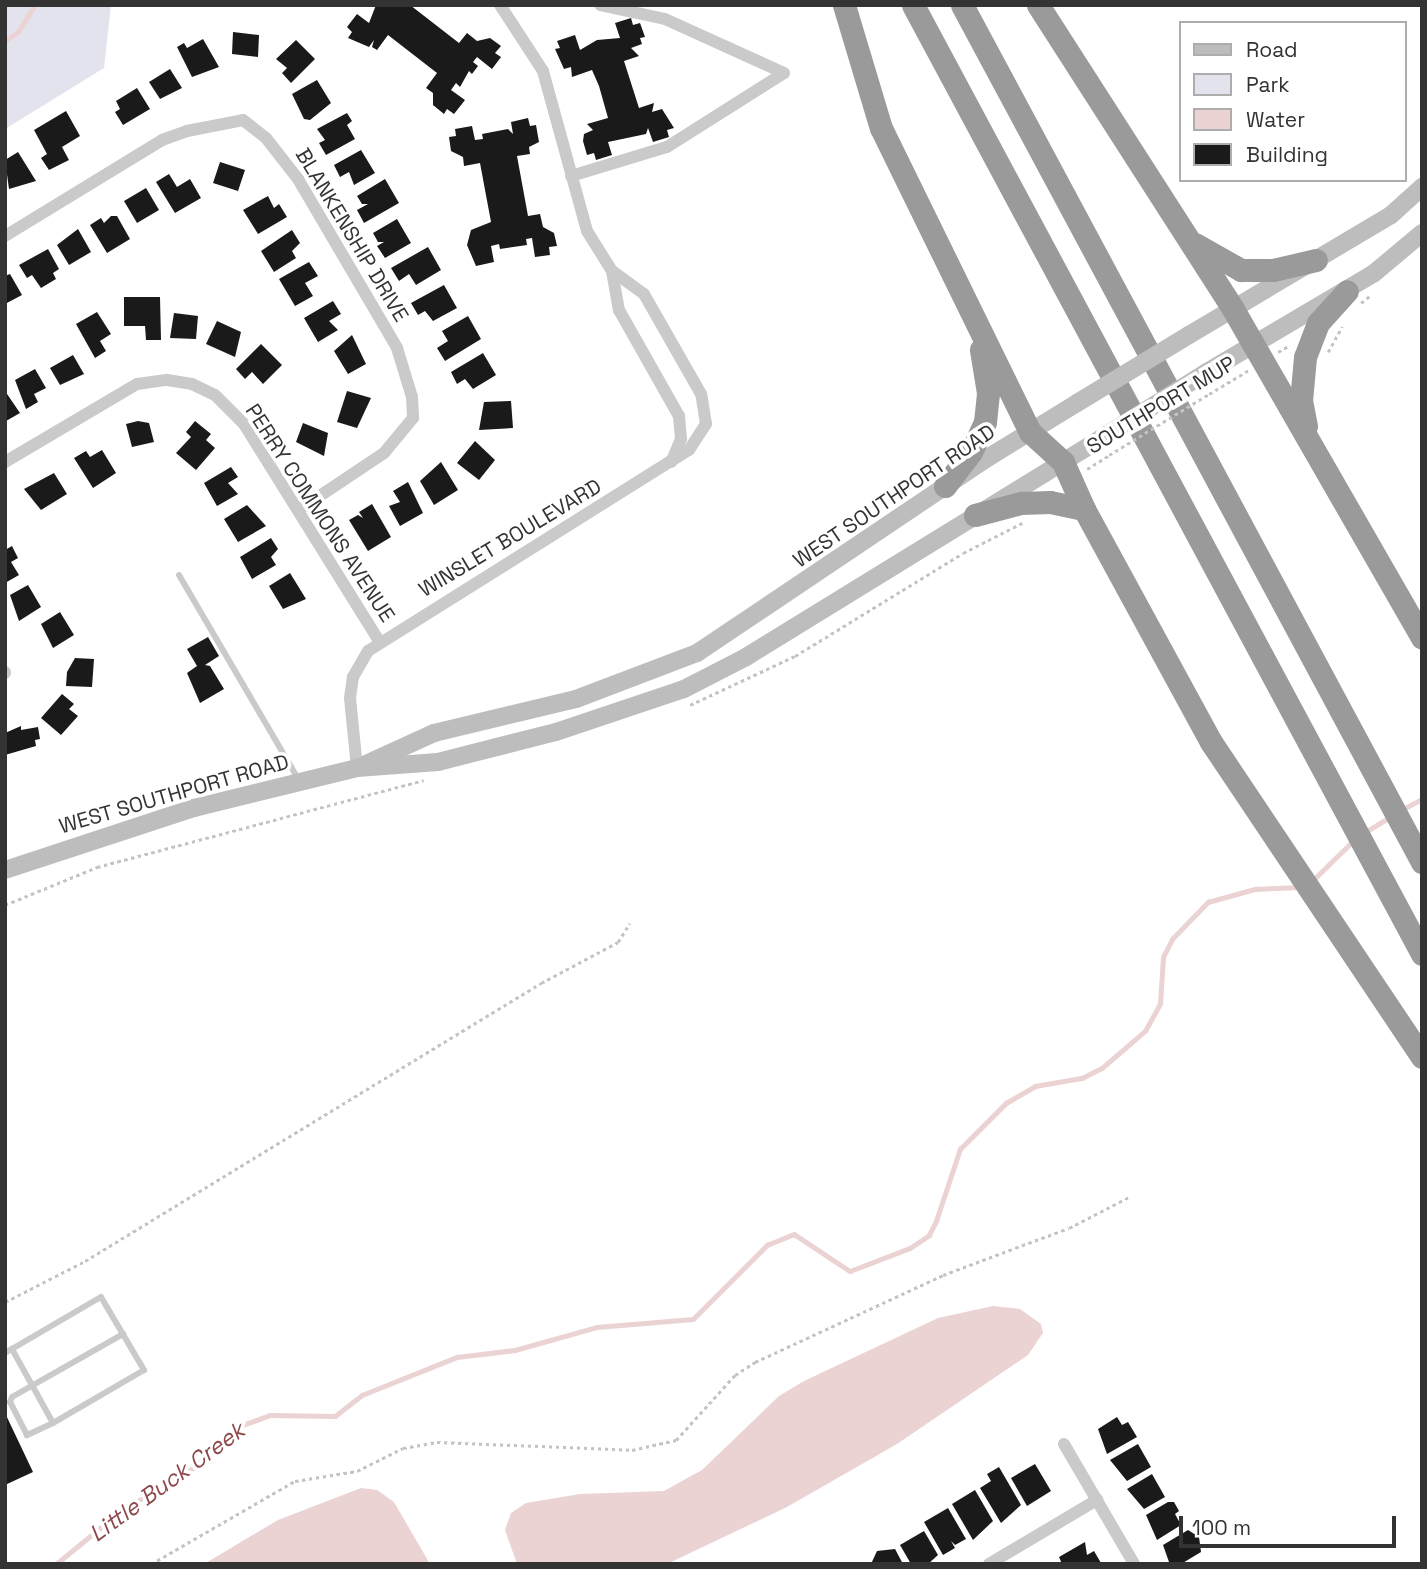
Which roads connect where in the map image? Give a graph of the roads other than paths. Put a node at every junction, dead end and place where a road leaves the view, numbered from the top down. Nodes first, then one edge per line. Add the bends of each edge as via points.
1 (600, 5) edge
2 (844, 5) edge
3 (913, 5) edge
4 (962, 5) edge
5 (1038, 5) edge
6 (506, 7) edge
7 (571, 176) junction
8 (1422, 187) edge
9 (1177, 224) junction
10 (1422, 233) edge
11 (5, 236) edge
12 (1316, 260) junction
13 (612, 271) junction
14 (1349, 301) junction
15 (1233, 309) junction
16 (972, 313) junction
17 (1260, 356) junction
18 (1030, 432) junction
19 (1315, 456) junction
20 (5, 462) edge
21 (670, 462) junction
22 (1063, 462) junction
23 (945, 486) junction
24 (1084, 509) junction
25 (299, 510) junction
26 (975, 515) junction
27 (179, 575) dead end
28 (1422, 638) edge
29 (379, 641) junction
30 (357, 768) junction
31 (300, 782) junction
32 (1422, 862) edge
33 (5, 870) edge
34 (1422, 954) edge
35 (1422, 1058) edge
36 (123, 1334) junction
37 (9, 1351) edge
38 (32, 1385) junction
39 (53, 1423) junction
40 (1065, 1444) dead end
41 (1097, 1500) junction
42 (989, 1564) edge
43 (1134, 1564) edge

1 - 7 street via 665,19 784,73 667,147
2 - 16 highway via 881,128
3 - 34 highway
4 - 32 highway
5 - 9 highway
6 - 7 street, WINSLET BOULEVARD via 543,71
7 - 13 street, WINSLET BOULEVARD via 578,211
8 - 12 main road, WEST SOUTHPORT ROAD via 1391,215
9 - 12 highway via 1208,255 1241,270 1273,270
9 - 15 highway
10 - 14 main road, WEST SOUTHPORT ROAD
11 - 25 street, BLANKENSHIP DRIVE via 162,140 216,122 243,121 266,138 298,179 397,348 412,397 413,418 384,453
12 - 15 main road, WEST SOUTHPORT ROAD
13 - 21 street, WINSLET BOULEVARD via 619,310 679,416 681,439
13 - 21 street, WINSLET BOULEVARD via 644,295 705,404 702,435
14 - 17 main road, WEST SOUTHPORT ROAD
14 - 19 highway via 1318,323 1305,357 1301,401
15 - 17 highway
15 - 18 main road, WEST SOUTHPORT ROAD, bridge
16 - 18 highway
16 - 23 highway via 986,374 985,422 971,452
17 - 19 highway
17 - 22 main road, WEST SOUTHPORT ROAD, bridge via 1207,372 1104,447
18 - 22 highway
18 - 23 main road, WEST SOUTHPORT ROAD
19 - 28 highway
20 - 25 street, PERRY COMMONS AVENUE via 137,384 167,380 215,395 244,425
21 - 29 street, WINSLET BOULEVARD
22 - 24 highway
22 - 26 main road, WEST SOUTHPORT ROAD
23 - 30 main road, WEST SOUTHPORT ROAD via 697,653 576,699 434,733
24 - 26 highway via 1050,502 1021,503
24 - 35 highway via 1211,741
25 - 29 street, PERRY COMMONS AVENUE
26 - 30 main road, WEST SOUTHPORT ROAD via 746,657 684,689 556,732 438,762
27 - 31 lane
29 - 30 street, WINSLET BOULEVARD via 360,663 350,698
30 - 31 main road, WEST SOUTHPORT ROAD
31 - 33 main road, WEST SOUTHPORT ROAD via 141,823
36 - 37 lane via 101,1297
36 - 38 lane
36 - 39 lane via 145,1370
37 - 38 lane
38 - 39 lane
38 - 39 lane via 10,1402 22,1431 34,1434
40 - 41 street
41 - 42 street
41 - 43 street

